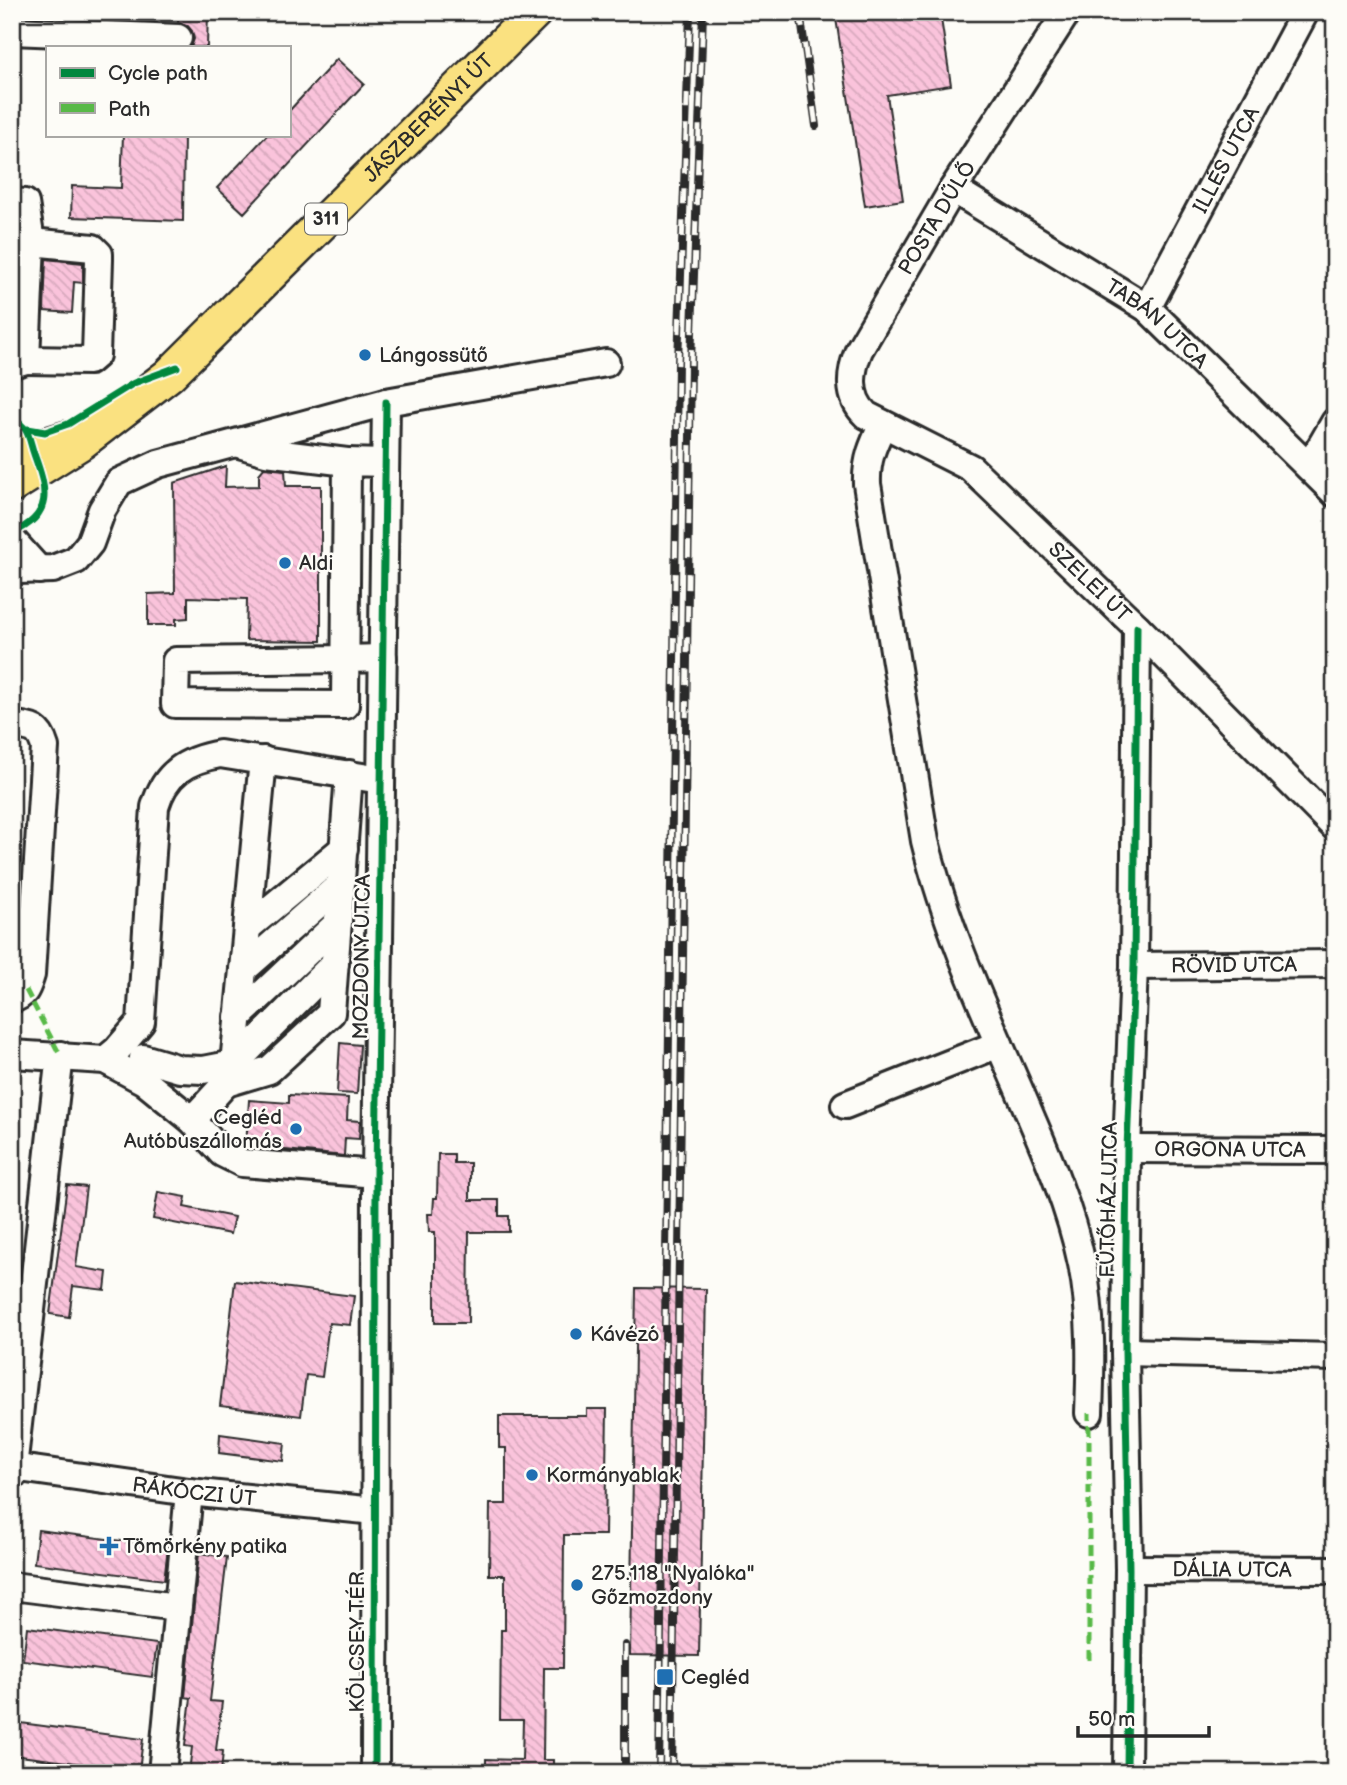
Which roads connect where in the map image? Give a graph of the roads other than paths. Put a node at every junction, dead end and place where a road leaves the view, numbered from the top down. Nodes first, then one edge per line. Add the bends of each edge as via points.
1 (535, 12) edge
2 (1067, 12) edge
3 (1305, 12) edge
4 (12, 31) edge
5 (178, 38) dead end
6 (953, 189) junction
7 (12, 202) edge
8 (31, 242) junction
9 (1147, 308) junction
10 (19, 362) edge
11 (606, 363) dead end
12 (140, 398) junction
13 (386, 402) junction
14 (1335, 422) edge
15 (883, 424) junction
16 (236, 443) junction
17 (12, 452) edge
18 (347, 462) junction
19 (385, 463) junction
20 (1309, 467) junction
21 (12, 486) edge
22 (1335, 493) edge
23 (12, 540) edge
24 (12, 565) edge
25 (39, 570) junction
26 (1138, 627) junction
27 (383, 658) junction
28 (346, 659) junction
29 (12, 725) edge
30 (263, 760) junction
31 (349, 775) junction
32 (381, 780) junction
33 (1335, 827) edge
34 (344, 848) junction
35 (341, 884) junction
36 (338, 923) junction
37 (247, 928) junction
38 (1335, 964) edge
39 (1135, 965) junction
40 (243, 970) junction
41 (12, 999) edge
42 (238, 1017) junction
43 (141, 1022) junction
44 (999, 1044) junction
45 (12, 1054) edge
46 (60, 1055) junction
47 (106, 1060) junction
48 (144, 1069) junction
49 (230, 1074) junction
50 (845, 1105) dead end
51 (192, 1120) junction
52 (1126, 1149) junction
53 (1335, 1150) edge
54 (376, 1174) junction
55 (1125, 1352) junction
56 (1335, 1357) edge
57 (1089, 1413) dead end
58 (13, 1470) edge
59 (189, 1492) junction
60 (375, 1511) junction
61 (1129, 1569) junction
62 (1335, 1570) edge
63 (12, 1586) edge
64 (177, 1607) junction
65 (162, 1773) edge
66 (375, 1773) edge
67 (1127, 1773) edge

1 - 12 main road, JÁSZBERÉNYI ÚT / 311 via 177,368
2 - 6 street, POSTA DŰLŐ
3 - 9 street, ILLÉS UTCA
4 - 5 street
6 - 9 street, TABÁN UTCA
6 - 15 street, POSTA DŰLŐ via 853,363 852,393 857,407
7 - 8 street via 25,202
8 - 10 street
8 - 10 street via 93,248 99,254 96,355 89,361
9 - 20 street, TABÁN UTCA
11 - 13 street
12 - 17 main road, JÁSZBERÉNYI ÚT / 311 via 54,444
12 - 21 main road, JÁSZBERÉNYI ÚT / 311
13 - 16 street
13 - 19 street, MOZDONY UTCA
14 - 20 street
15 - 26 street, SZELEI ÚT via 971,468
15 - 44 street via 869,452 867,484 925,841 948,920
16 - 18 street via 266,452
16 - 25 street via 158,464 119,482 90,543 76,559
18 - 19 street
18 - 28 street
19 - 27 street, MOZDONY UTCA
20 - 22 street, TABÁN UTCA
23 - 25 street
24 - 25 street via 19,570
26 - 33 street, SZELEI ÚT
26 - 39 street, FŰTŐHÁZ UTCA
27 - 28 street
27 - 32 street, MOZDONY UTCA
28 - 28 street via 176,661 175,704 345,705
29 - 41 street via 35,729 45,747 30,975 26,990
30 - 31 street
30 - 37 street
30 - 43 street via 220,754 200,758 183,766 160,791 155,807
31 - 32 street
31 - 34 street
32 - 54 street, MOZDONY UTCA
34 - 35 street
34 - 37 street
35 - 36 street
35 - 40 street
36 - 42 street
36 - 49 street via 331,1013 269,1070
37 - 40 street
38 - 39 street, RÖVID UTCA
39 - 52 street, FŰTŐHÁZ UTCA
40 - 42 street
42 - 49 street
43 - 47 street
43 - 48 street
44 - 50 street
44 - 57 street via 1041,1141 1076,1241 1091,1337
45 - 46 street
46 - 47 street
46 - 58 street
47 - 48 street
48 - 49 street
48 - 51 street
49 - 51 street
51 - 54 street via 222,1153 242,1163
52 - 53 street, ORGONA UTCA
52 - 55 street, FŰTŐHÁZ UTCA
54 - 60 street, MOZDONY UTCA
55 - 56 street
55 - 61 street, FŰTŐHÁZ UTCA
58 - 59 street, RÁKÓCZI ÚT
59 - 60 street, RÁKÓCZI ÚT
59 - 64 street
60 - 66 street, KÖLCSEY TÉR
61 - 62 street, DÁLIA UTCA
61 - 67 street, FŰTŐHÁZ UTCA
63 - 64 street
64 - 65 street

